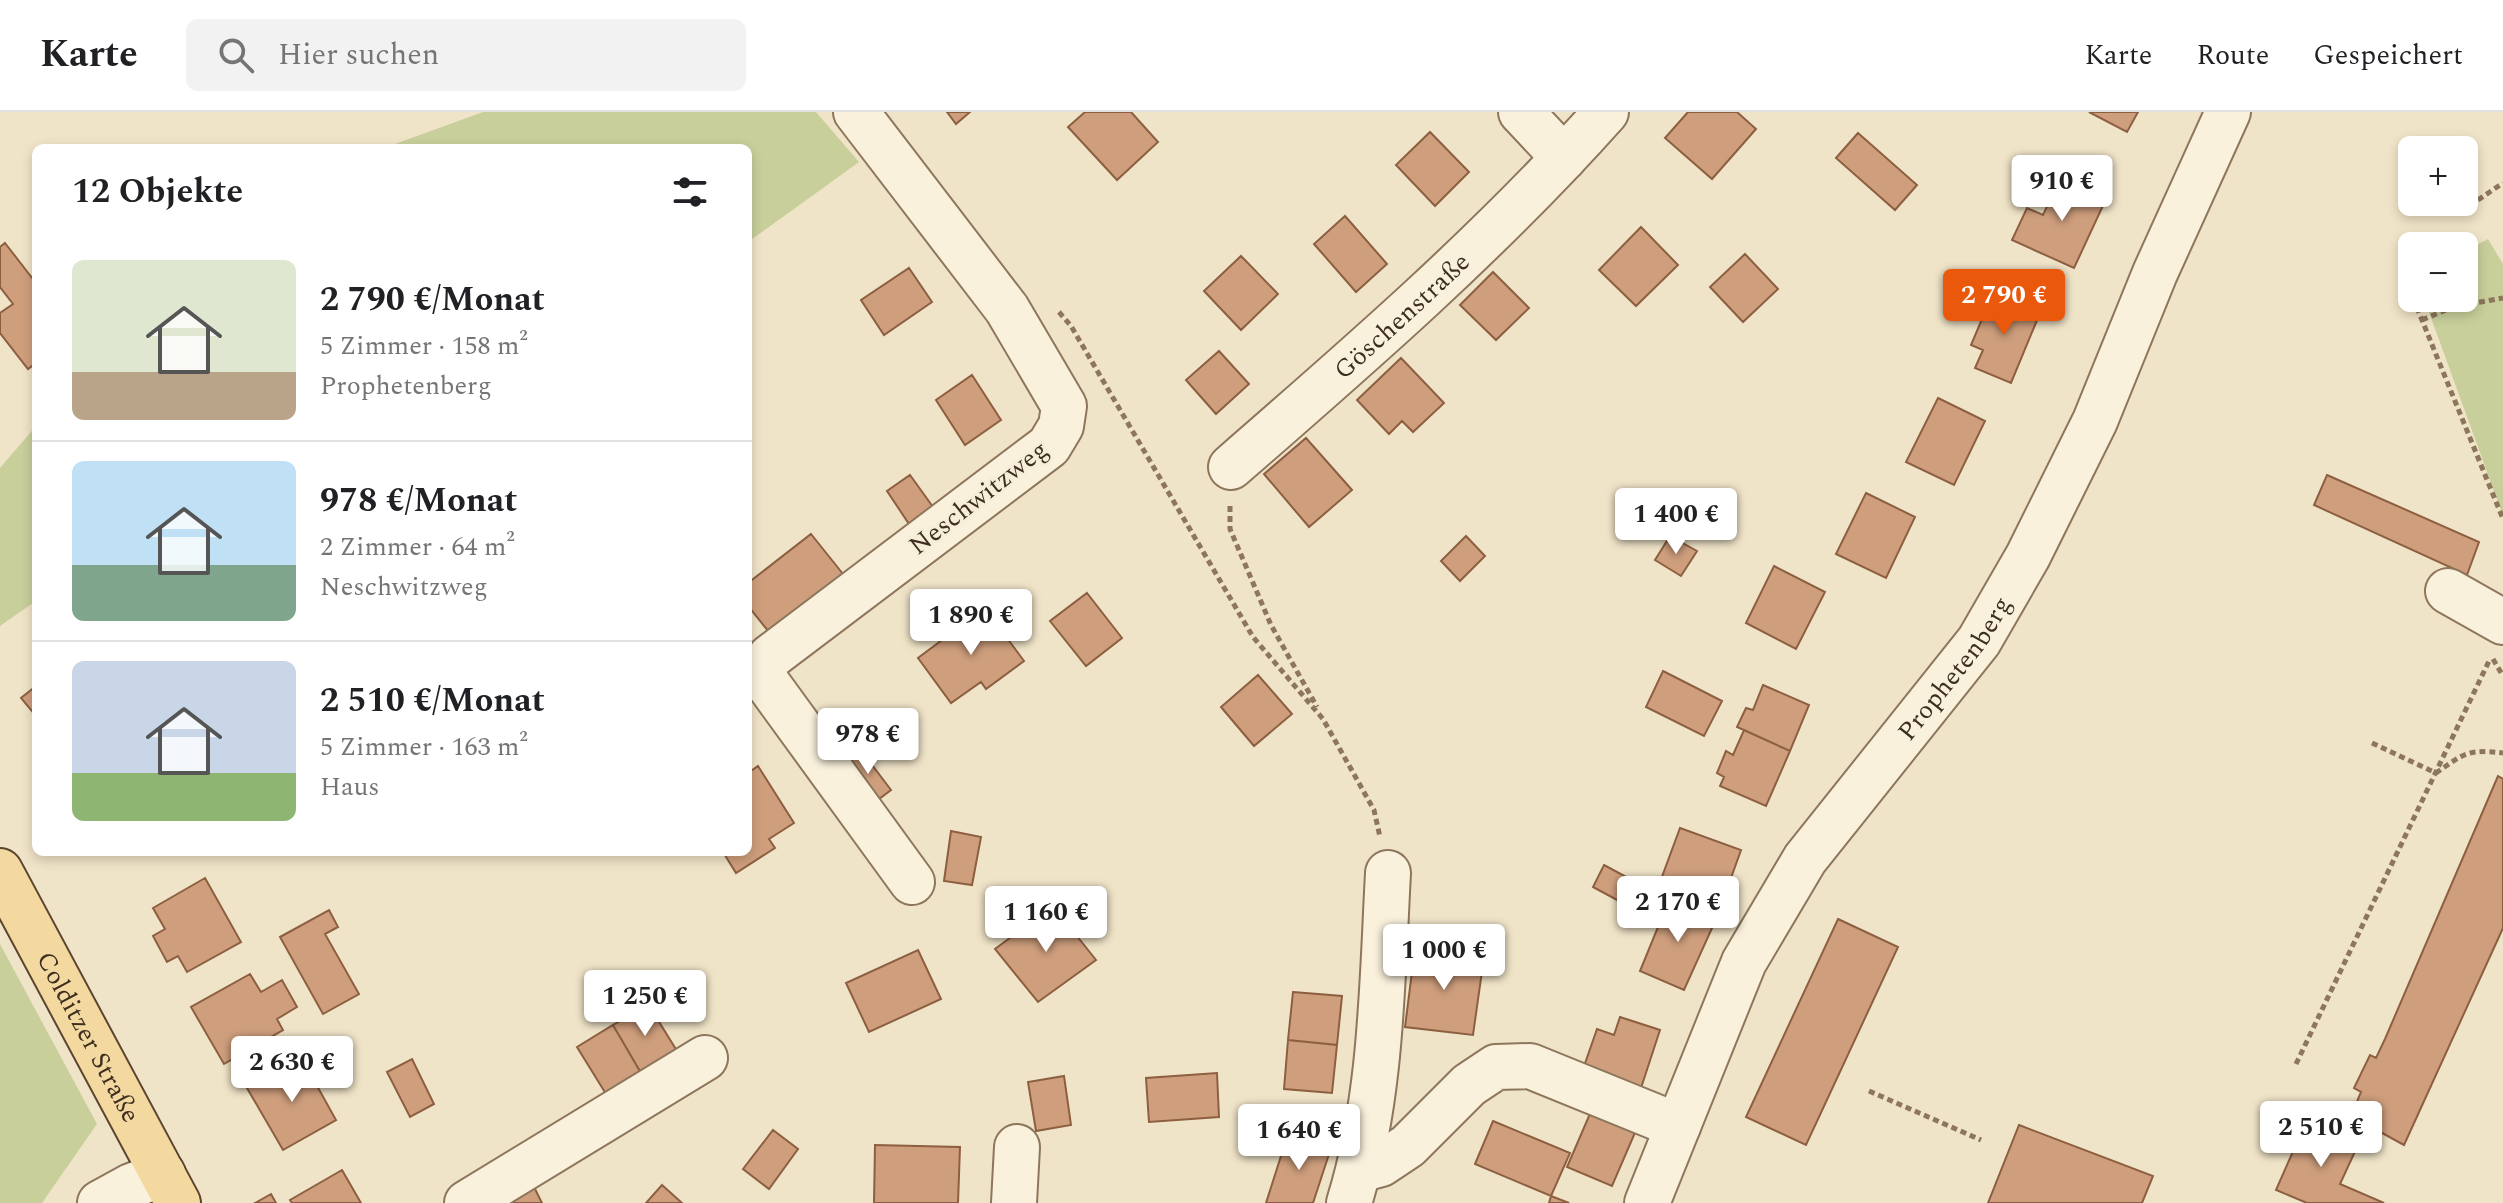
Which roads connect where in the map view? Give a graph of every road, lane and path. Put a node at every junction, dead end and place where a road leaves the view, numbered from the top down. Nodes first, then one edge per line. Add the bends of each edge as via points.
1 (856, 112) edge
2 (1521, 112) edge
3 (1606, 112) edge
4 (2228, 112) edge
5 (1564, 158) junction
6 (2503, 183) edge
7 (2478, 200) dead end
8 (2503, 298) edge
9 (1050, 303) dead end
10 (2419, 312) edge
11 (2422, 320) junction
12 (1231, 467) dead end
13 (2503, 519) edge
14 (1230, 529) dead end
15 (2448, 591) dead end
16 (2503, 622) edge
17 (755, 674) edge
18 (2503, 676) edge
19 (1323, 719) junction
20 (2372, 743) dead end
21 (2503, 753) edge
22 (2436, 773) junction
23 (0, 871) edge
24 (1388, 873) joint
25 (912, 882) dead end
26 (705, 1058) dead end
27 (2296, 1064) dead end
28 (1869, 1091) dead end
29 (1678, 1126) junction
30 (1981, 1140) dead end
31 (1017, 1147) dead end
32 (1354, 1186) edge
33 (171, 1188) edge
34 (100, 1203) edge
35 (467, 1203) edge
36 (1014, 1203) edge
37 (1647, 1203) edge

1 - 17 street, Neschwitzweg via 1007,309 1064,406 1061,426 1049,446 770,657
2 - 5 street
3 - 5 street, Göschenstraße
4 - 29 street, Prophetenberg via 2095,421 2028,556 1979,641 1805,859 1744,962
5 - 12 street, Göschenstraße via 1405,316
6 - 7 path
8 - 11 path via 2453,307
9 - 19 path via 1071,326 1253,637
10 - 11 path
11 - 13 path
14 - 19 path via 1271,625
15 - 16 street
17 - 25 street, Neschwitzweg via 768,684
18 - 22 path via 2491,657
19 - 24 path via 1374,810
20 - 22 path
21 - 22 path via 2475,750
22 - 27 path
23 - 33 main road, Colditzer Straße
24 - 32 street via 1378,1045
26 - 35 street
28 - 30 path
29 - 32 street via 1530,1066 1496,1067 1469,1085 1408,1146
29 - 37 street, Prophetenberg
31 - 36 street
33 - 34 street via 131,1186

